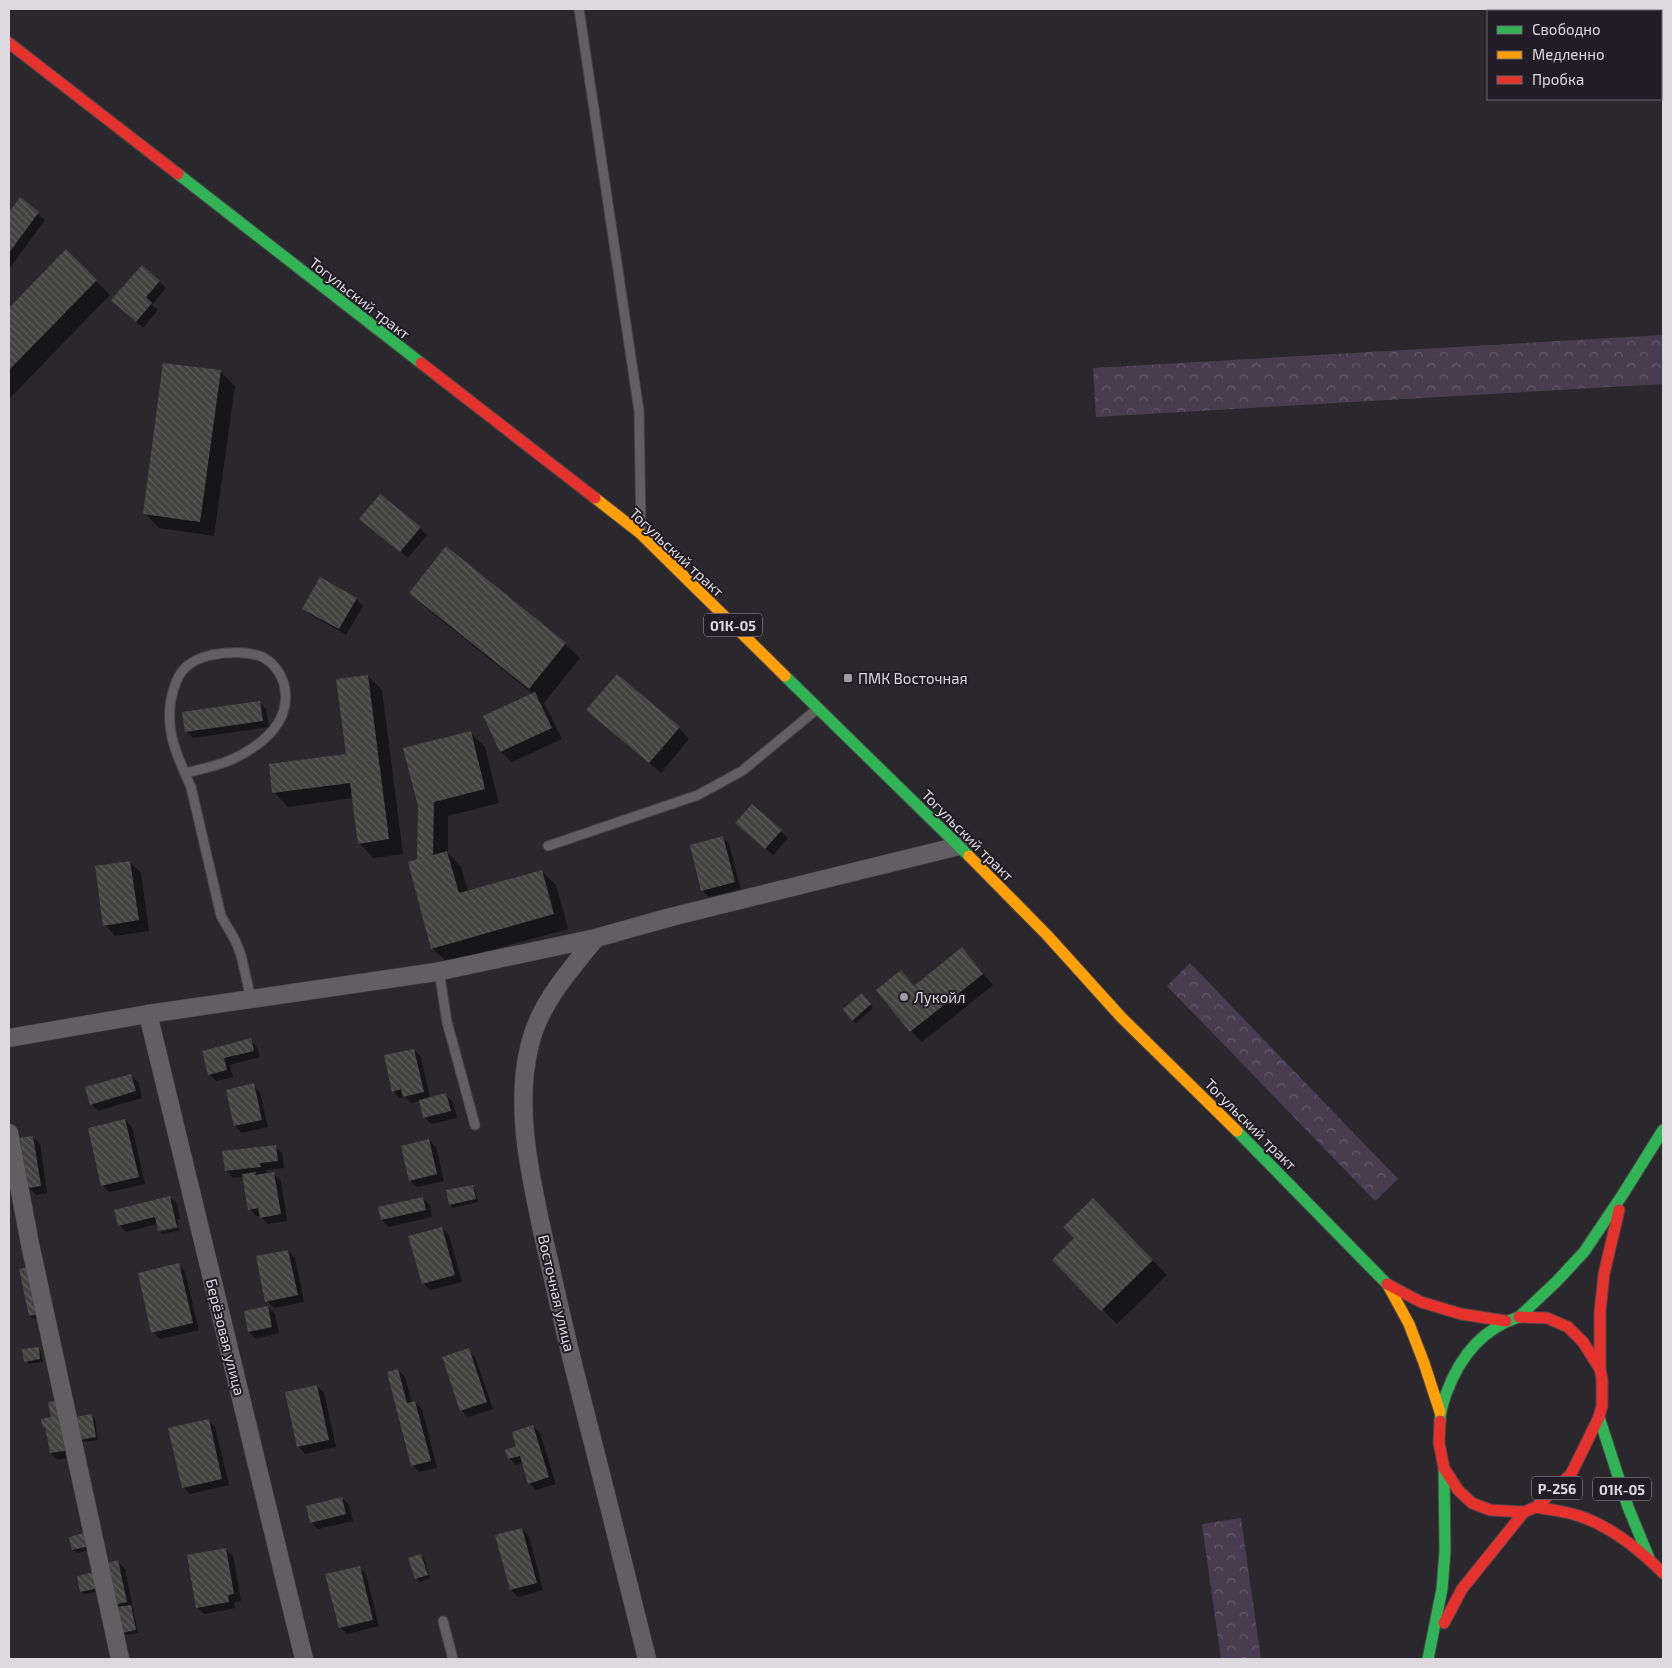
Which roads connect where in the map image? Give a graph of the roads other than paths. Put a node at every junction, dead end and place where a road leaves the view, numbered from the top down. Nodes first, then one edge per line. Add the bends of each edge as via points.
1 (579, 9) edge
2 (9, 43) edge
3 (641, 534) junction
4 (818, 708) junction
5 (185, 774) junction
6 (548, 846) dead end
7 (959, 846) junction
8 (596, 938) junction
9 (439, 972) junction
10 (251, 999) junction
11 (148, 1014) junction
12 (9, 1038) edge
13 (475, 1125) dead end
14 (1663, 1130) edge
15 (9, 1133) edge
16 (1623, 1194) junction
17 (1387, 1284) junction
18 (1519, 1317) junction
19 (1506, 1321) junction
20 (1600, 1369) junction
21 (1440, 1412) junction
22 (1599, 1418) junction
23 (1444, 1468) junction
24 (1536, 1507) junction
25 (1524, 1512) junction
26 (1650, 1558) junction
27 (1663, 1573) edge
28 (443, 1622) dead end
29 (1429, 1654) edge
30 (120, 1659) edge
31 (304, 1659) edge
32 (453, 1659) edge
33 (648, 1659) edge

1 - 3 lane via 639,411
2 - 3 main road, Тогульский тракт / 01К-05
3 - 4 main road, Тогульский тракт / 01К-05
4 - 6 lane via 742,771 698,795
4 - 7 main road, Тогульский тракт / 01К-05
5 - 5 lane via 168,717 176,680 186,666 200,658 240,652 261,657 276,667 285,690 284,708 270,735 232,759
5 - 10 lane via 191,787 221,916 241,955
7 - 8 street
7 - 17 main road, Тогульский тракт / 01К-05 via 1047,935 1121,1017
8 - 9 street
8 - 33 street, Восточная улица via 558,984 540,1017 530,1043 523,1102 534,1192 559,1306
9 - 10 street
9 - 13 lane via 447,1022
10 - 11 street
11 - 12 street
11 - 31 street, Берёзовая улица
14 - 16 main road, Р-256
15 - 30 street
16 - 18 main road, Р-256 via 1584,1252
16 - 20 main road, Р-256 via 1604,1274
17 - 19 main road, 01К-05 via 1421,1302 1461,1314
17 - 21 main road, 01К-05 via 1409,1324
18 - 19 main road, Р-256
18 - 20 main road, Р-256 via 1547,1318 1568,1327 1583,1342
19 - 21 main road, Р-256 via 1480,1339 1464,1357 1448,1386
20 - 22 main road, Р-256 via 1602,1406
21 - 23 main road, Р-256 via 1438,1443
22 - 24 main road, Р-256 via 1571,1474
22 - 26 main road, 01К-05 via 1628,1507
23 - 25 main road, Р-256 via 1458,1490 1472,1503 1490,1510
23 - 29 main road, Р-256 via 1442,1589
24 - 25 main road, Р-256
24 - 26 main road, 01К-05 via 1581,1516
25 - 29 main road, Р-256 via 1462,1589
26 - 27 main road, 01К-05
28 - 32 lane

